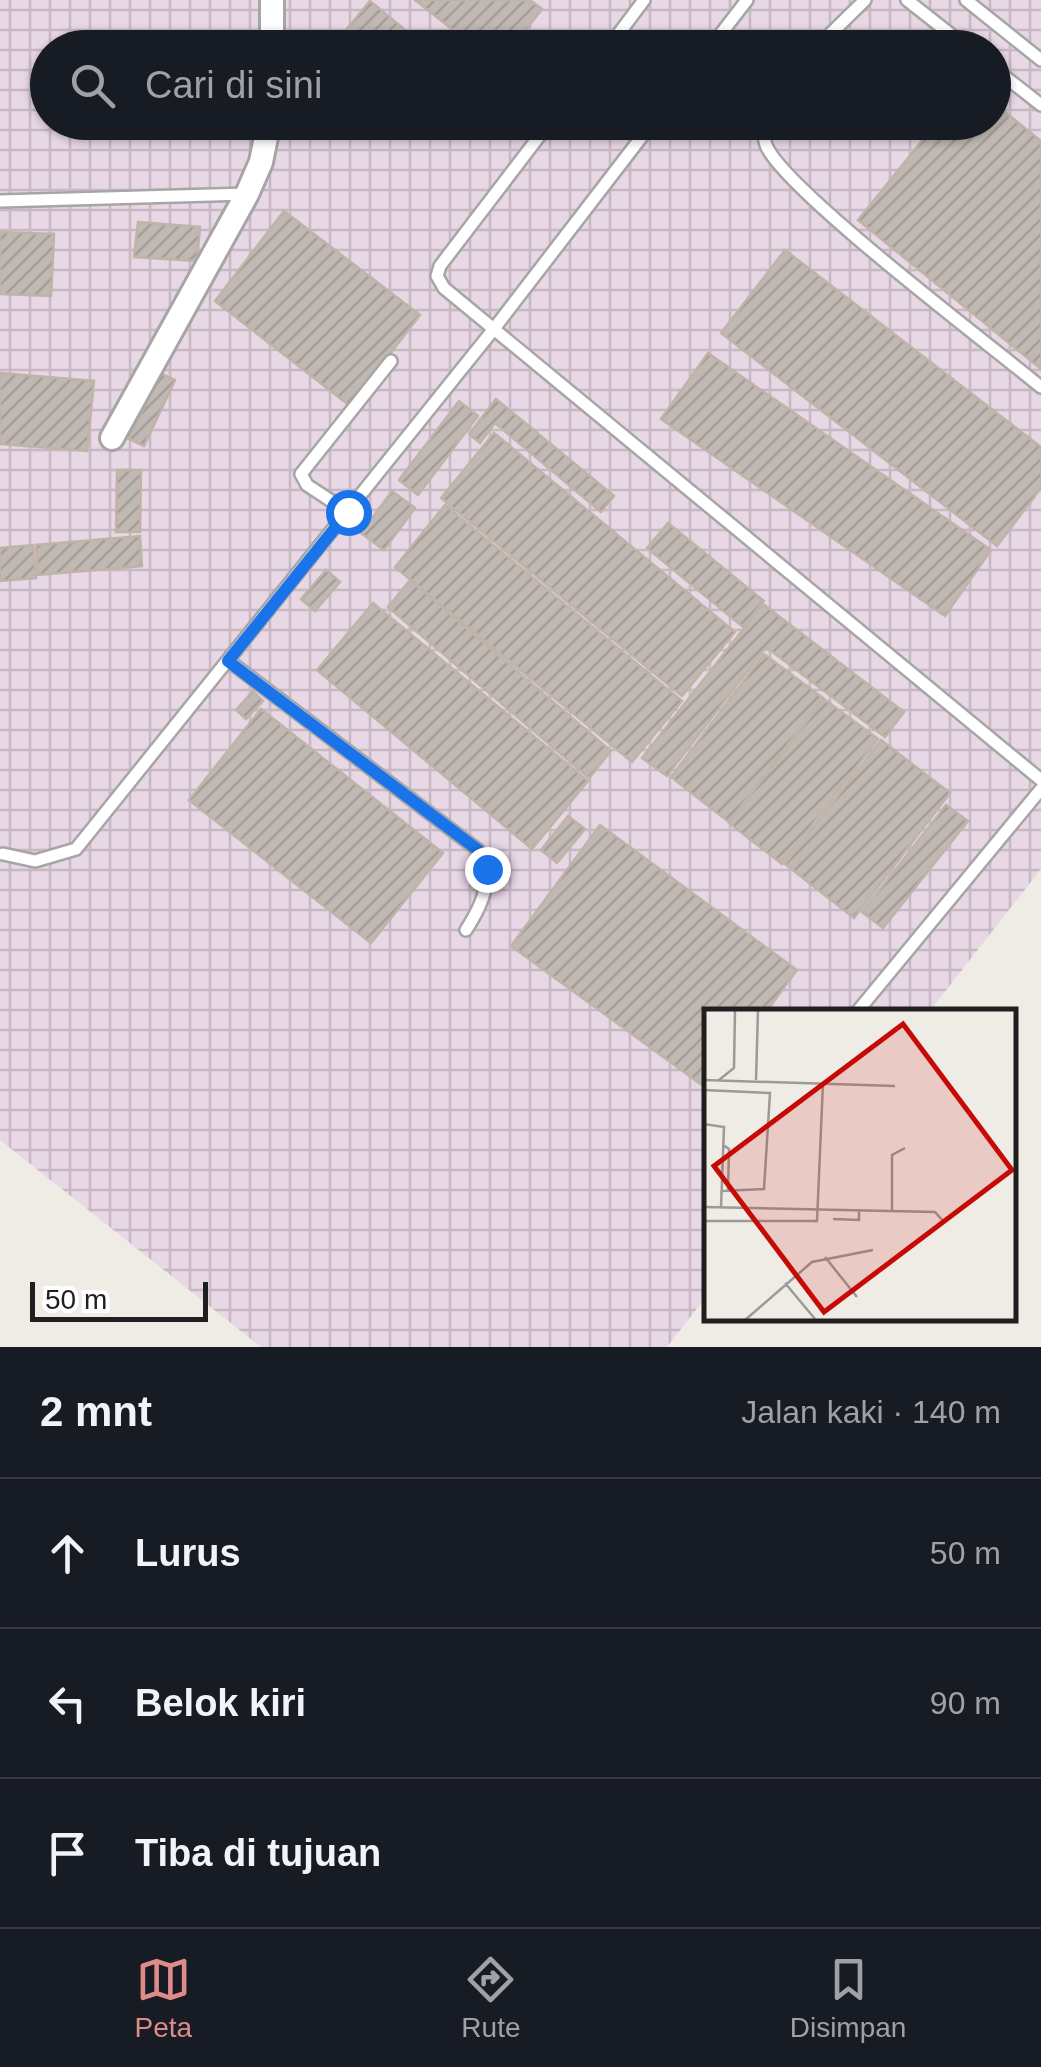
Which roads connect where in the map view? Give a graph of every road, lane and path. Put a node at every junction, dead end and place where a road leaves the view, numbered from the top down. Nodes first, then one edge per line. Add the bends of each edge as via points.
1 (272, 0) edge
2 (644, 0) edge
3 (747, 0) edge
4 (865, 0) edge
5 (907, 0) edge
6 (966, 0) edge
7 (272, 30) edge
8 (622, 30) edge
9 (724, 30) edge
10 (834, 30) edge
11 (945, 30) edge
12 (1004, 30) edge
13 (1011, 36) edge
14 (1041, 60) edge
15 (1011, 81) edge
16 (1041, 105) edge
17 (265, 140) edge
18 (536, 140) edge
19 (639, 140) edge
20 (766, 140) edge
21 (247, 194) junction
22 (0, 201) edge
23 (493, 330) junction
24 (391, 361) dead end
25 (1041, 388) edge
26 (112, 438) dead end
27 (348, 512) junction
28 (228, 661) junction
29 (1041, 780) edge
30 (1041, 789) edge
31 (3, 854) dead end
32 (466, 930) dead end
33 (859, 1009) edge

1 - 7 street
2 - 8 lane
3 - 9 lane
4 - 10 lane
5 - 11 lane
6 - 12 lane
13 - 14 lane
15 - 16 lane
17 - 21 street
18 - 23 lane via 437,276
19 - 23 lane
20 - 25 lane via 832,215
21 - 22 lane
21 - 26 street
23 - 27 lane
23 - 29 lane
24 - 27 lane via 301,474
27 - 28 lane
28 - 31 lane via 76,849 35,861
28 - 32 lane via 478,850 487,869 486,894
30 - 33 lane

